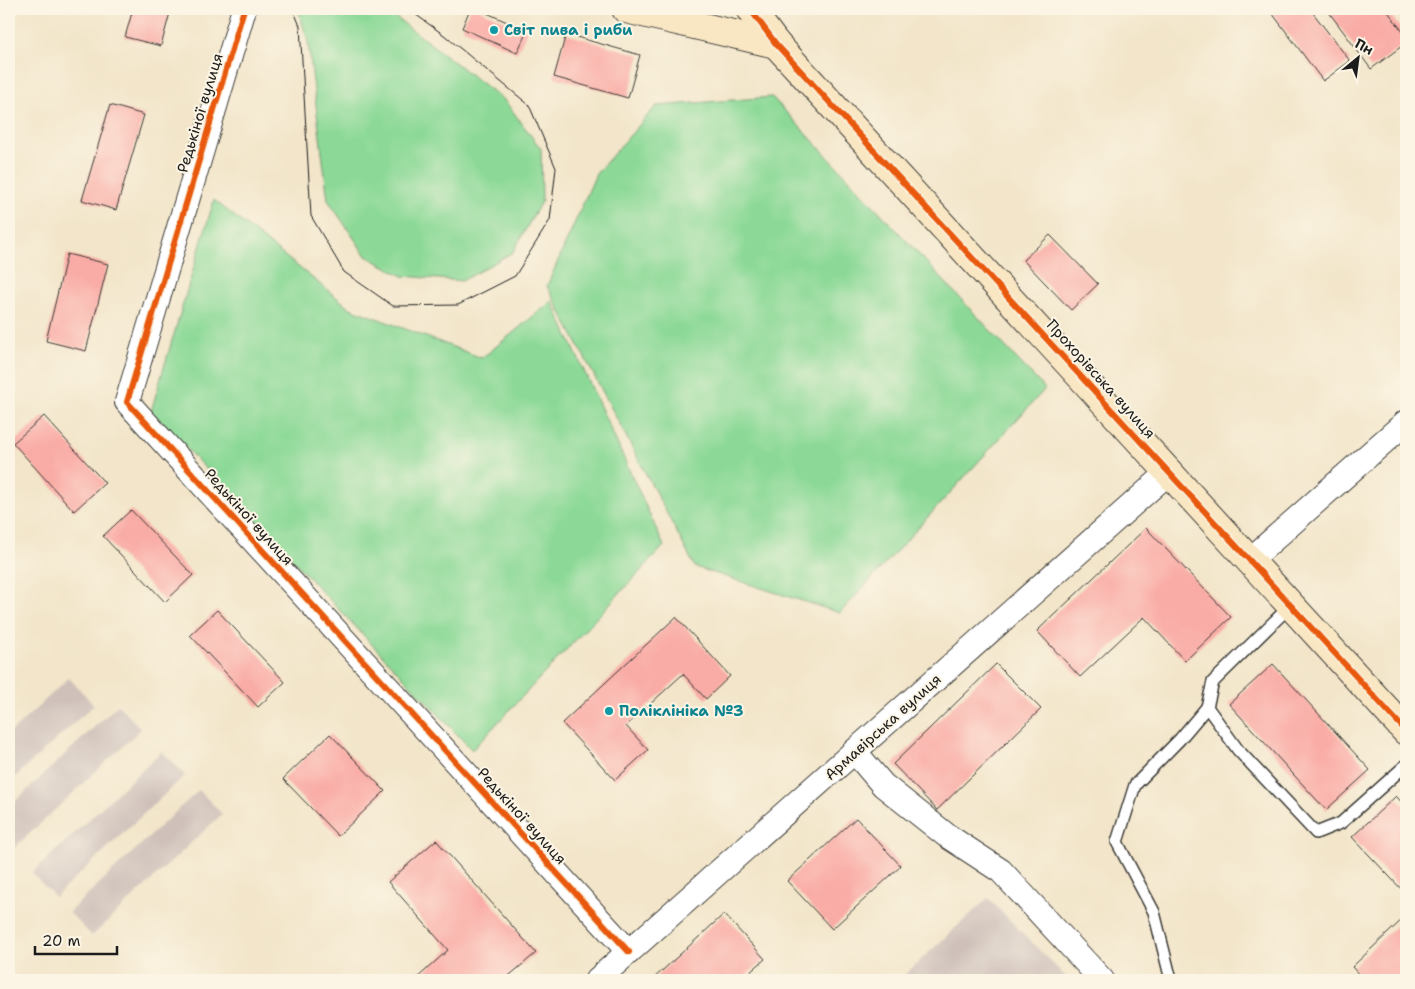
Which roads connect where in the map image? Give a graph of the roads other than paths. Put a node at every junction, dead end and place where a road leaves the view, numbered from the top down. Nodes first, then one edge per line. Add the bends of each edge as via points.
1 (244, 9) edge
2 (626, 9) edge
3 (750, 9) edge
4 (776, 44) junction
5 (1406, 422) edge
6 (1169, 472) junction
7 (1250, 560) junction
8 (1291, 605) junction
9 (1207, 707) junction
10 (1406, 731) edge
11 (855, 752) junction
12 (1406, 765) edge
13 (629, 952) junction
14 (597, 980) edge
15 (1102, 980) edge
16 (1171, 980) edge

1 - 13 street, Редькіної вулиця via 127,402
2 - 4 street
3 - 4 street, Прохорівська вулиця
4 - 6 street, Прохорівська вулиця
5 - 7 street
6 - 7 street, Прохорівська вулиця
6 - 11 street, Армавірська вулиця
7 - 8 street, Прохорівська вулиця
8 - 9 lane via 1213,682
8 - 10 street, Прохорівська вулиця
9 - 12 lane via 1238,750 1316,833 1341,823
9 - 16 lane via 1135,786 1118,842 1154,912
11 - 13 street, Армавірська вулиця
11 - 15 street via 883,785 1001,871
13 - 14 street, Армавірська вулиця

